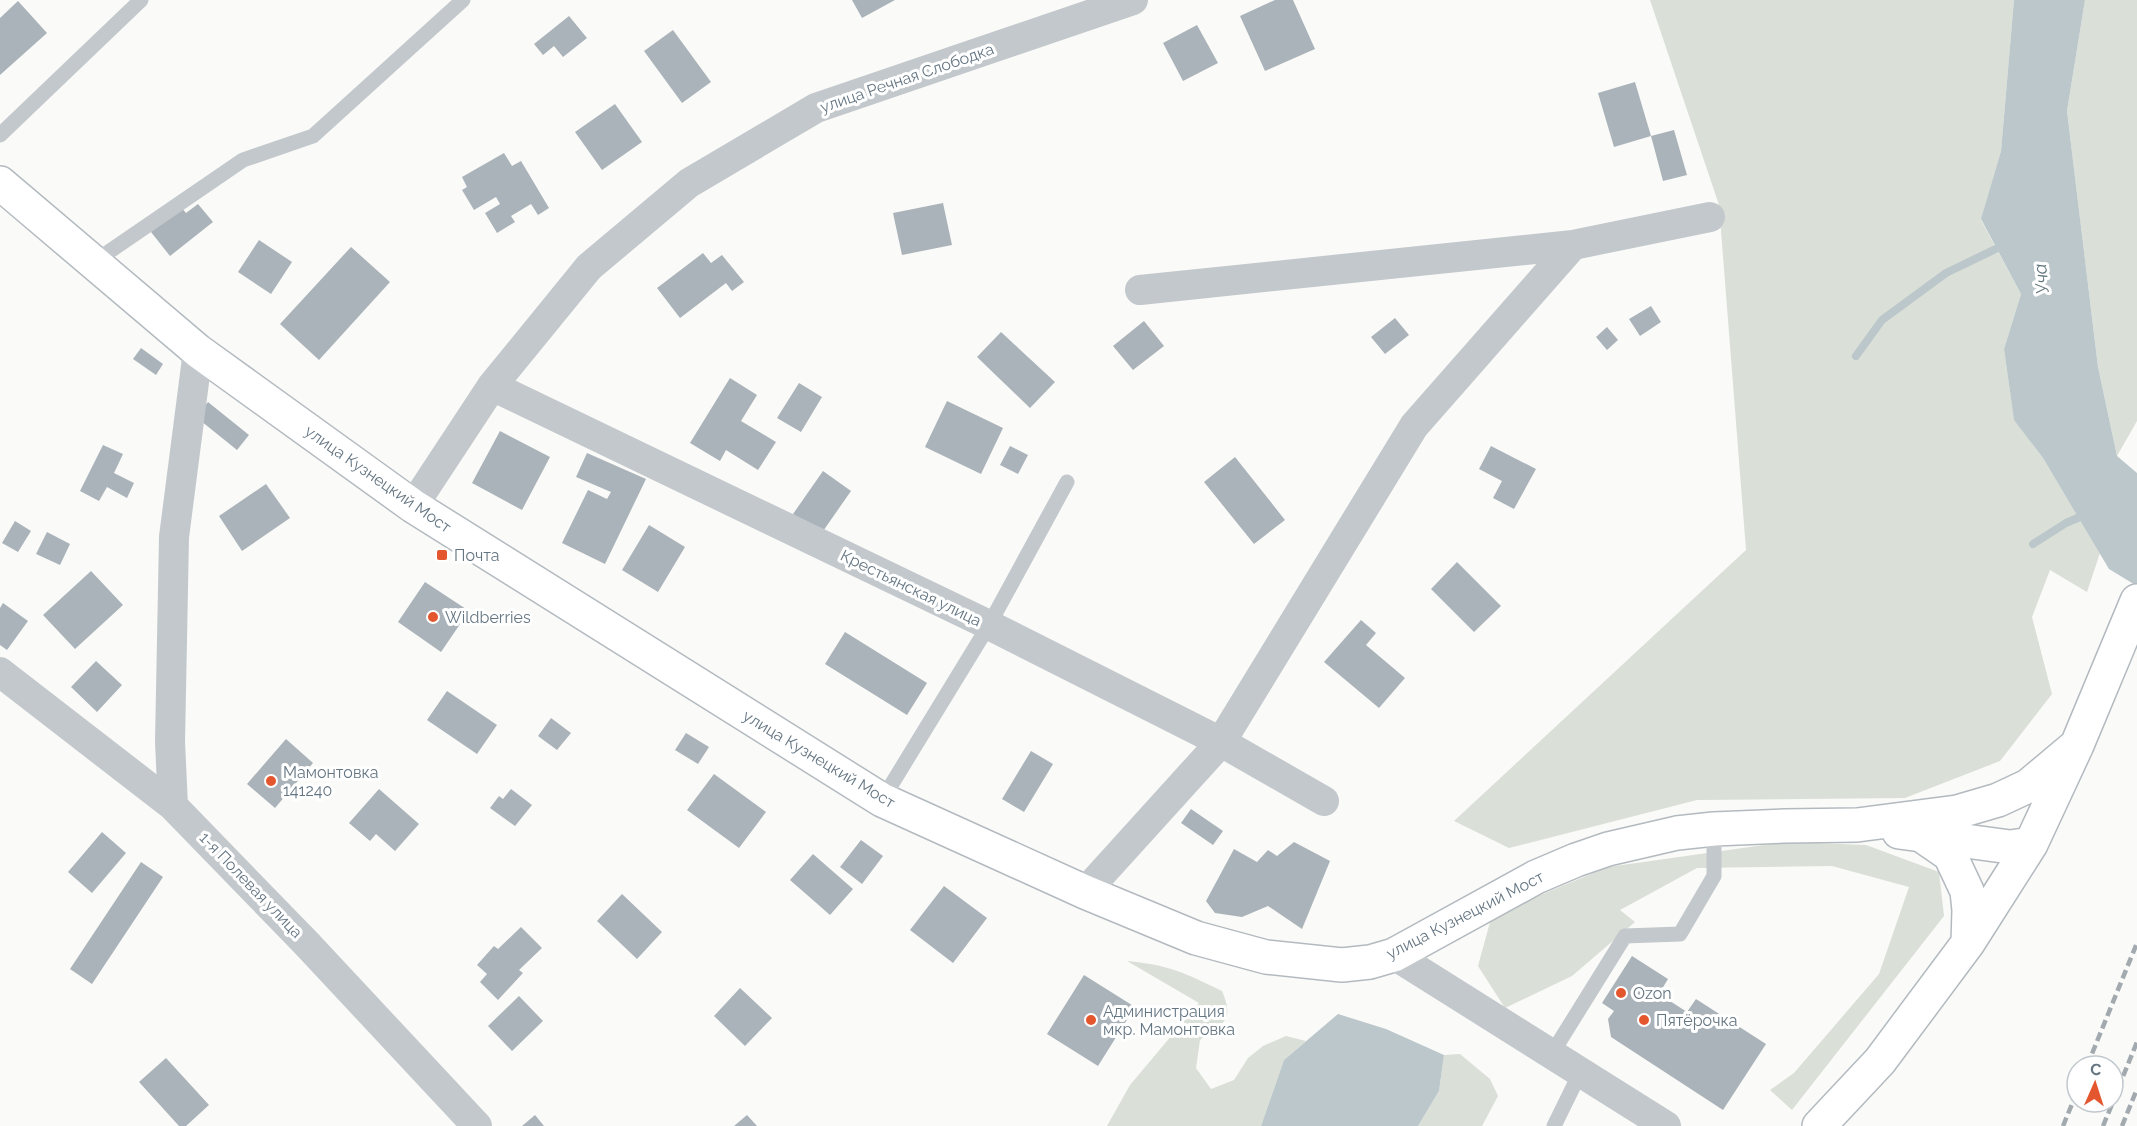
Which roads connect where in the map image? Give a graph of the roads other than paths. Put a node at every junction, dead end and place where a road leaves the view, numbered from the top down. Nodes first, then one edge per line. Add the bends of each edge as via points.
1 (141, 0) edge
2 (463, 0) edge
3 (1133, 0) edge
4 (0, 135) edge
5 (0, 183) edge
6 (1710, 217) dead end
7 (1573, 244) junction
8 (94, 262) junction
9 (1140, 290) dead end
10 (198, 351) junction
11 (492, 386) junction
12 (1067, 482) dead end
13 (413, 506) junction
14 (2137, 600) edge
15 (989, 625) junction
16 (0, 672) edge
17 (1221, 742) junction
18 (2077, 745) junction
19 (882, 800) junction
20 (1324, 801) dead end
21 (173, 806) junction
22 (1957, 812) junction
23 (1857, 825) junction
24 (1714, 829) junction
25 (1921, 835) junction
26 (2031, 844) junction
27 (1085, 892) junction
28 (1968, 943) junction
29 (1394, 955) junction
30 (1551, 1055) junction
31 (1580, 1073) junction
32 (477, 1126) edge
33 (1554, 1126) edge
34 (1666, 1126) edge
35 (1819, 1126) edge

1 - 4 lane
2 - 8 lane via 313,136 243,160
3 - 11 street, улица Речная Слободка via 816,108 689,183 589,267
5 - 8 street, улица Кузнецкий Мост
6 - 7 street
7 - 9 street
7 - 17 street via 1414,426
8 - 10 street, улица Кузнецкий Мост
10 - 13 street, улица Кузнецкий Мост
10 - 21 street via 174,537 170,742
11 - 13 street, улица Речная Слободка
11 - 15 street, Крестьянская улица
12 - 15 lane
13 - 19 street, улица Кузнецкий Мост
14 - 18 street
15 - 17 street, Крестьянская улица
15 - 19 lane
16 - 21 street, 1-я Полевая улица
17 - 20 street, Крестьянская улица
17 - 27 street
18 - 22 street via 2028,786
18 - 26 street
19 - 27 street, улица Кузнецкий Мост
21 - 32 street, 1-я Полевая улица
22 - 23 street
22 - 26 street via 1998,818 2015,827
23 - 24 street, улица Кузнецкий Мост
23 - 25 street
24 - 29 street, улица Кузнецкий Мост via 1643,840 1576,860 1536,877
24 - 30 lane via 1714,876 1680,934 1625,936
25 - 26 street via 2010,848
25 - 28 street via 1950,855 1966,891
26 - 28 street
27 - 29 street, улица Кузнецкий Мост via 1196,938 1266,957 1342,965
28 - 35 street via 1880,1061
29 - 30 street
30 - 31 street
31 - 33 lane
31 - 34 street

